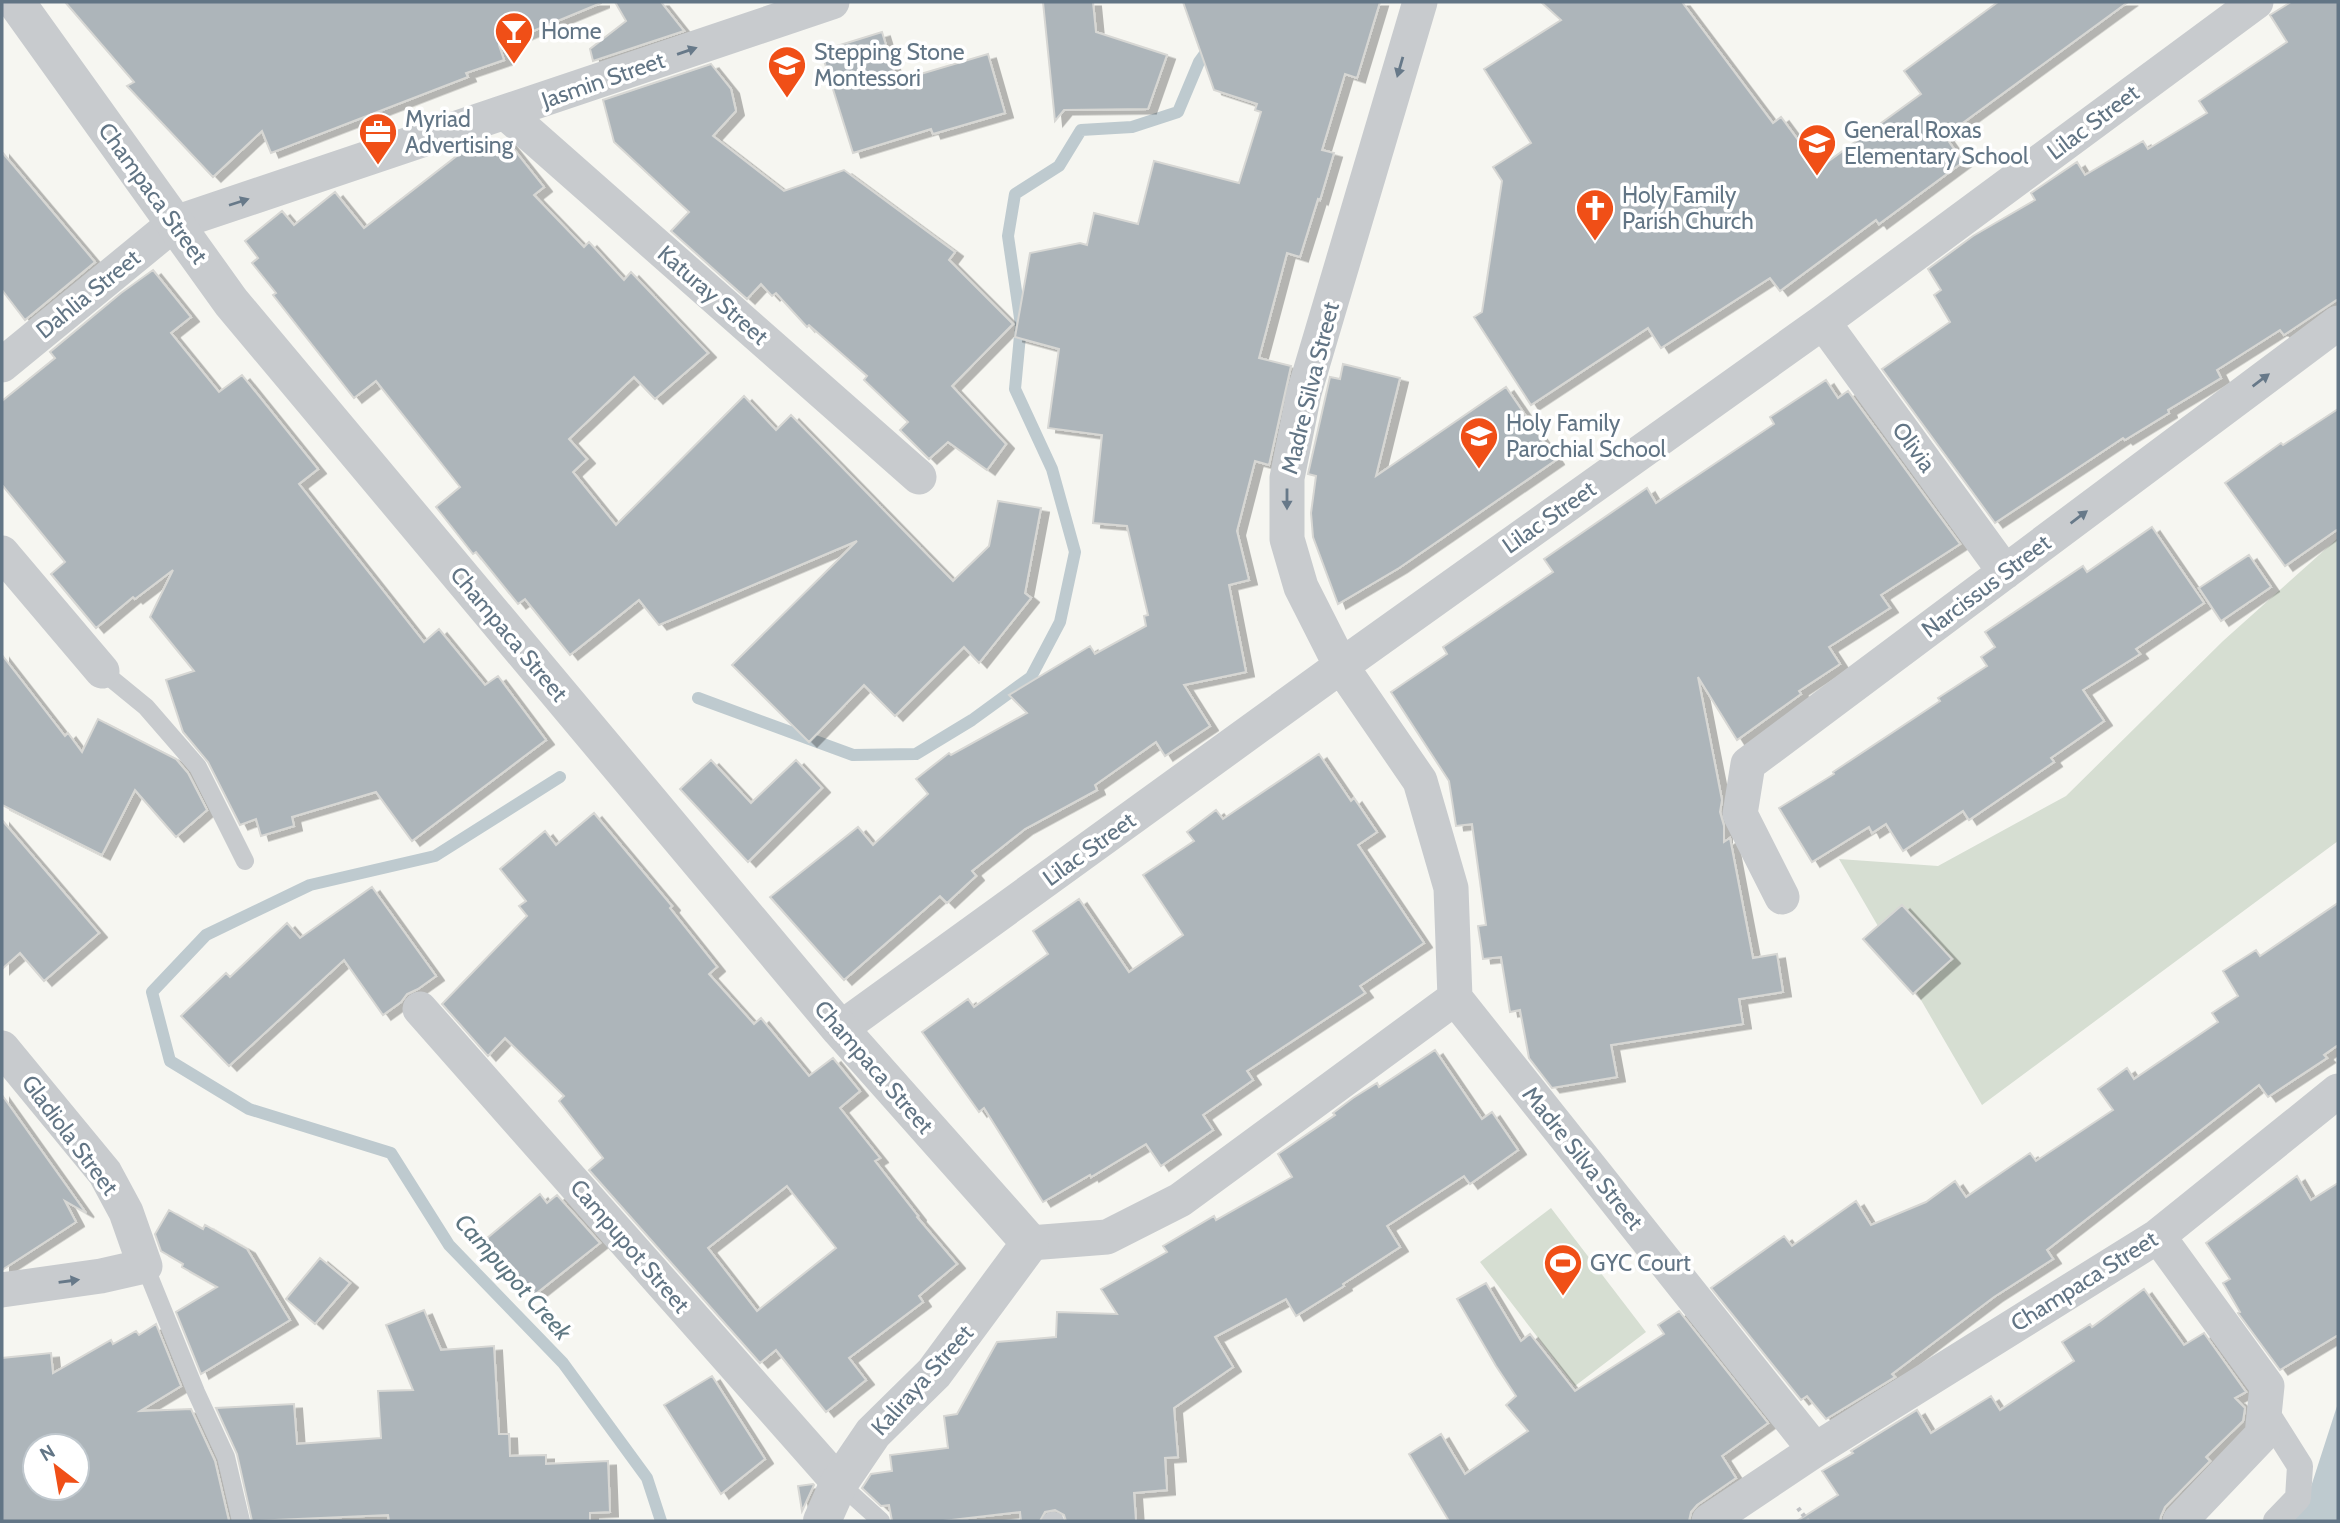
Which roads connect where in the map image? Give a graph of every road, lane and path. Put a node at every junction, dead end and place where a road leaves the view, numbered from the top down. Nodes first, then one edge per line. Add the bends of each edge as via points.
1 (16, 2) edge
2 (832, 2) edge
3 (1420, 2) edge
4 (2256, 2) edge
5 (506, 113) junction
6 (175, 223) junction
7 (1823, 322) junction
8 (2338, 323) edge
9 (2, 365) edge
10 (919, 477) dead end
11 (2, 553) edge
12 (2005, 572) junction
13 (1341, 666) junction
14 (102, 671) joint
15 (245, 861) dead end
16 (1782, 897) dead end
17 (1455, 998) junction
18 (420, 1009) dead end
19 (840, 1029) junction
20 (2, 1048) edge
21 (2338, 1090) edge
22 (2158, 1236) junction
23 (1030, 1243) junction
24 (145, 1266) junction
25 (2, 1290) edge
26 (2266, 1412) junction
27 (1815, 1450) junction
28 (839, 1483) junction
29 (241, 1521) edge
30 (822, 1521) edge
31 (881, 1521) edge
32 (1709, 1521) edge
33 (2180, 1521) edge
34 (2276, 1521) edge

1 - 6 street, Champaca Street
5 -> 2 street, Jasmin Street
3 -> 13 street, Madre Silva Street via 1304,393 1287,478 1290,551 1301,587
4 - 7 street, Lilac Street
6 -> 5 street, Jasmin Street
5 - 10 street, Katuray Street
6 - 9 street, Dahlia Street
6 - 19 street, Champaca Street via 240,312
7 - 12 street, Olivia
7 - 13 street, Lilac Street
12 -> 8 street, Narcissus Street
11 - 14 street
12 - 16 street, Narcissus Street via 1748,764 1740,814
13 - 17 street, Madre Silva Street via 1420,781 1451,888
13 - 19 street, Lilac Street
14 - 15 lane via 146,707 198,767
17 - 23 street via 1180,1200 1107,1237
17 - 27 street, Madre Silva Street
18 - 28 street, Campupot Street
19 - 23 street, Champaca Street
20 - 24 street, Gladiola Street via 105,1173 126,1212
21 - 22 street, Champaca Street
22 - 26 street via 2267,1386
22 - 27 street, Champaca Street
23 - 28 street, Kaliraya Street via 934,1373 873,1433
25 -> 24 street
24 - 29 lane via 226,1457
26 - 33 street via 2262,1435
26 - 34 street via 2300,1466 2298,1498
27 - 32 street, Champaca Street
28 - 30 street, Kaliraya Street
28 - 31 lane

